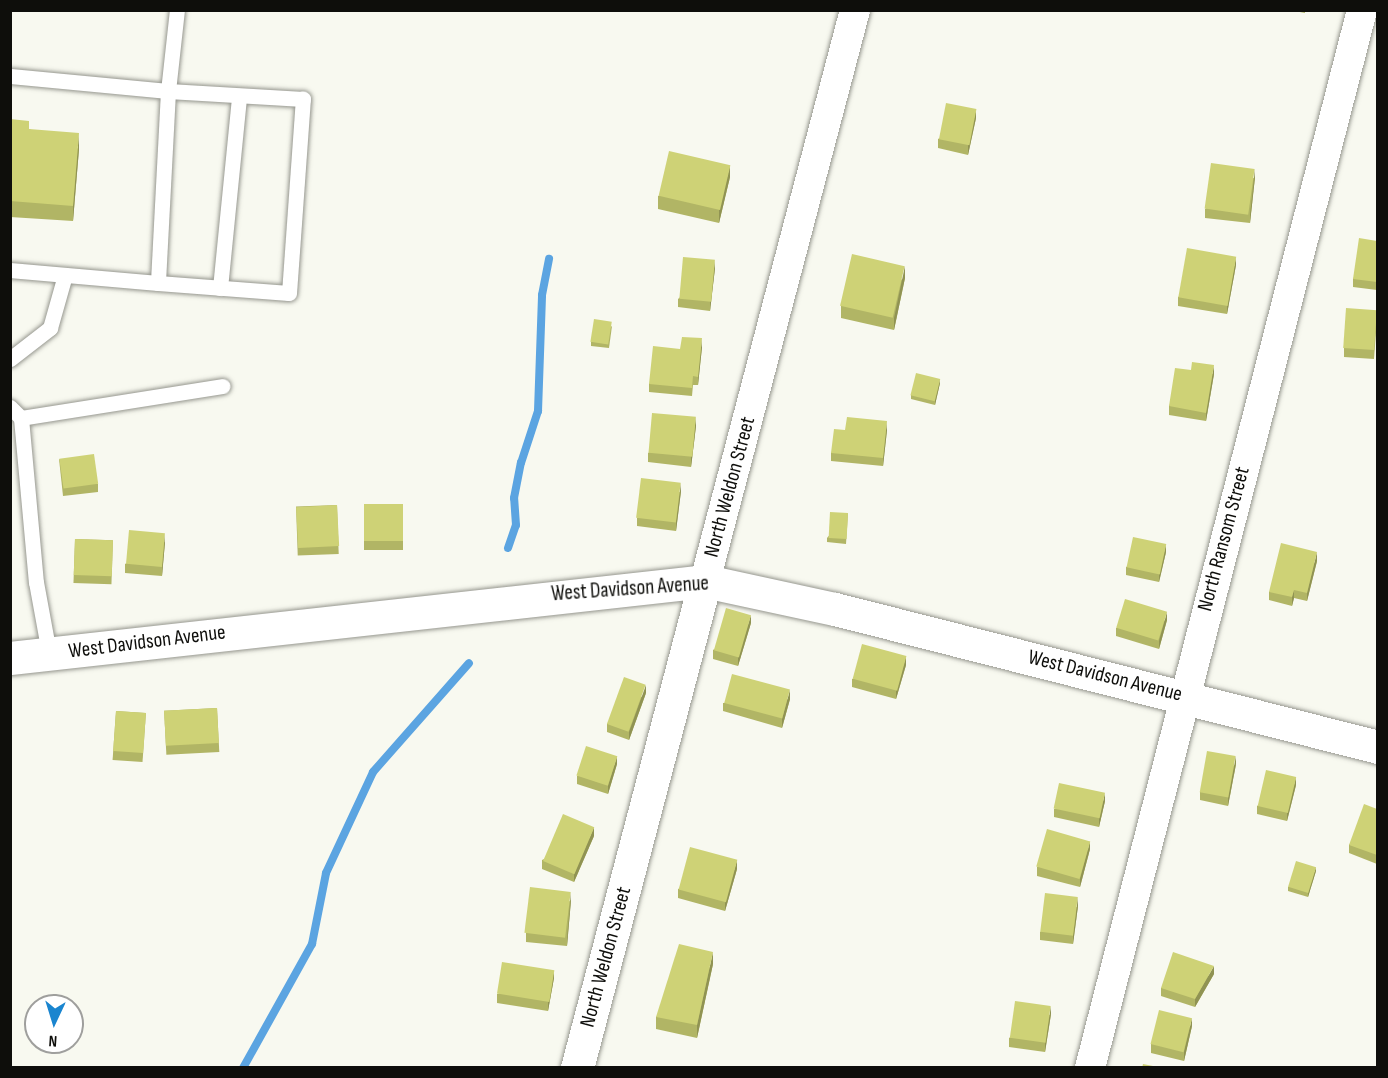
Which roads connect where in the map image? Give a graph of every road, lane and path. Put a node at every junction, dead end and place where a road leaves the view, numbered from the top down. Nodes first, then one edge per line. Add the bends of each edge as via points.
1 (177, 10) edge
2 (855, 10) edge
3 (1362, 10) edge
4 (10, 76) edge
5 (168, 91) junction
6 (239, 96) junction
7 (10, 270) edge
8 (65, 274) junction
9 (158, 283) junction
10 (220, 288) junction
11 (10, 359) edge
12 (222, 386) dead end
13 (16, 413) edge
14 (705, 581) junction
15 (49, 653) junction
16 (10, 658) edge
17 (1183, 695) junction
18 (1377, 747) edge
19 (577, 1068) edge
20 (1089, 1068) edge

1 - 5 lane
2 - 14 street, North Weldon Street
3 - 17 street, North Ransom Street
4 - 5 lane
5 - 6 lane
5 - 9 lane
6 - 10 lane
6 - 10 lane via 303,99 288,293
7 - 8 lane
8 - 9 lane
8 - 11 lane via 50,328
9 - 10 lane
12 - 13 lane
13 - 15 lane
14 - 15 street, West Davidson Avenue
14 - 17 street, West Davidson Avenue
14 - 19 street, North Weldon Street
15 - 16 street, West Davidson Avenue
17 - 18 street, West Davidson Avenue
17 - 20 street, North Ransom Street

